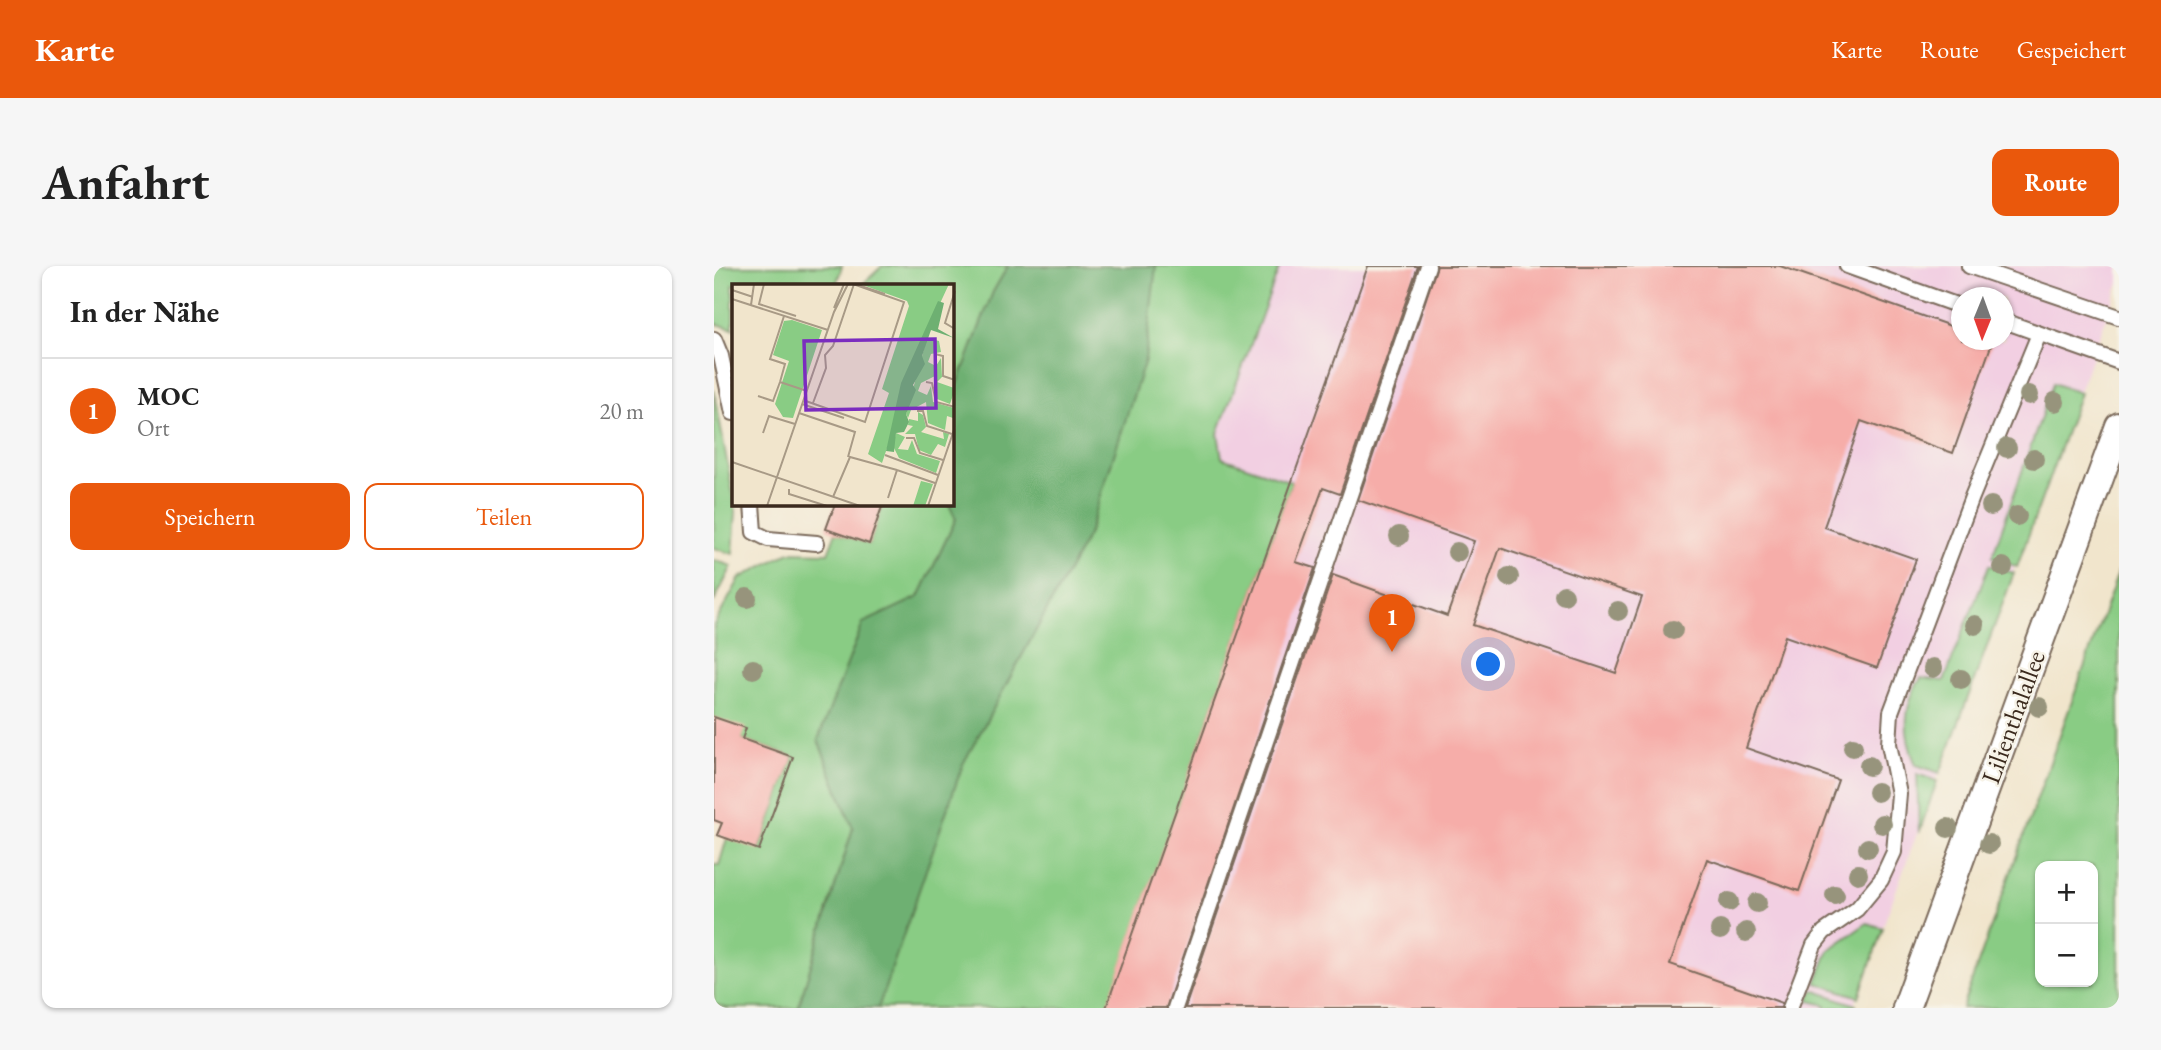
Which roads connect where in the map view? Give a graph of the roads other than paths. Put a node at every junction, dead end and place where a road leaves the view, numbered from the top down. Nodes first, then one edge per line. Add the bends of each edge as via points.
1 (1428, 266) edge
2 (1847, 266) edge
3 (1969, 266) edge
4 (1951, 303) edge
5 (2119, 317) edge
6 (2014, 325) edge
7 (2039, 334) junction
8 (714, 339) edge
9 (2119, 362) edge
10 (732, 408) edge
11 (2119, 426) edge
12 (2112, 470) edge
13 (752, 506) edge
14 (817, 543) dead end
15 (1175, 1008) edge
16 (1790, 1008) edge
17 (1906, 1008) edge

1 - 15 lane
2 - 4 lane
3 - 5 lane
6 - 7 lane
7 - 9 lane
7 - 16 lane via 1891,712 1889,744 1899,794 1894,852 1881,880 1857,909 1824,932 1814,945
8 - 10 lane
11 - 12 street, Lilienthalallee
12 - 17 street, Lilienthalallee
13 - 14 lane via 754,532 768,539

